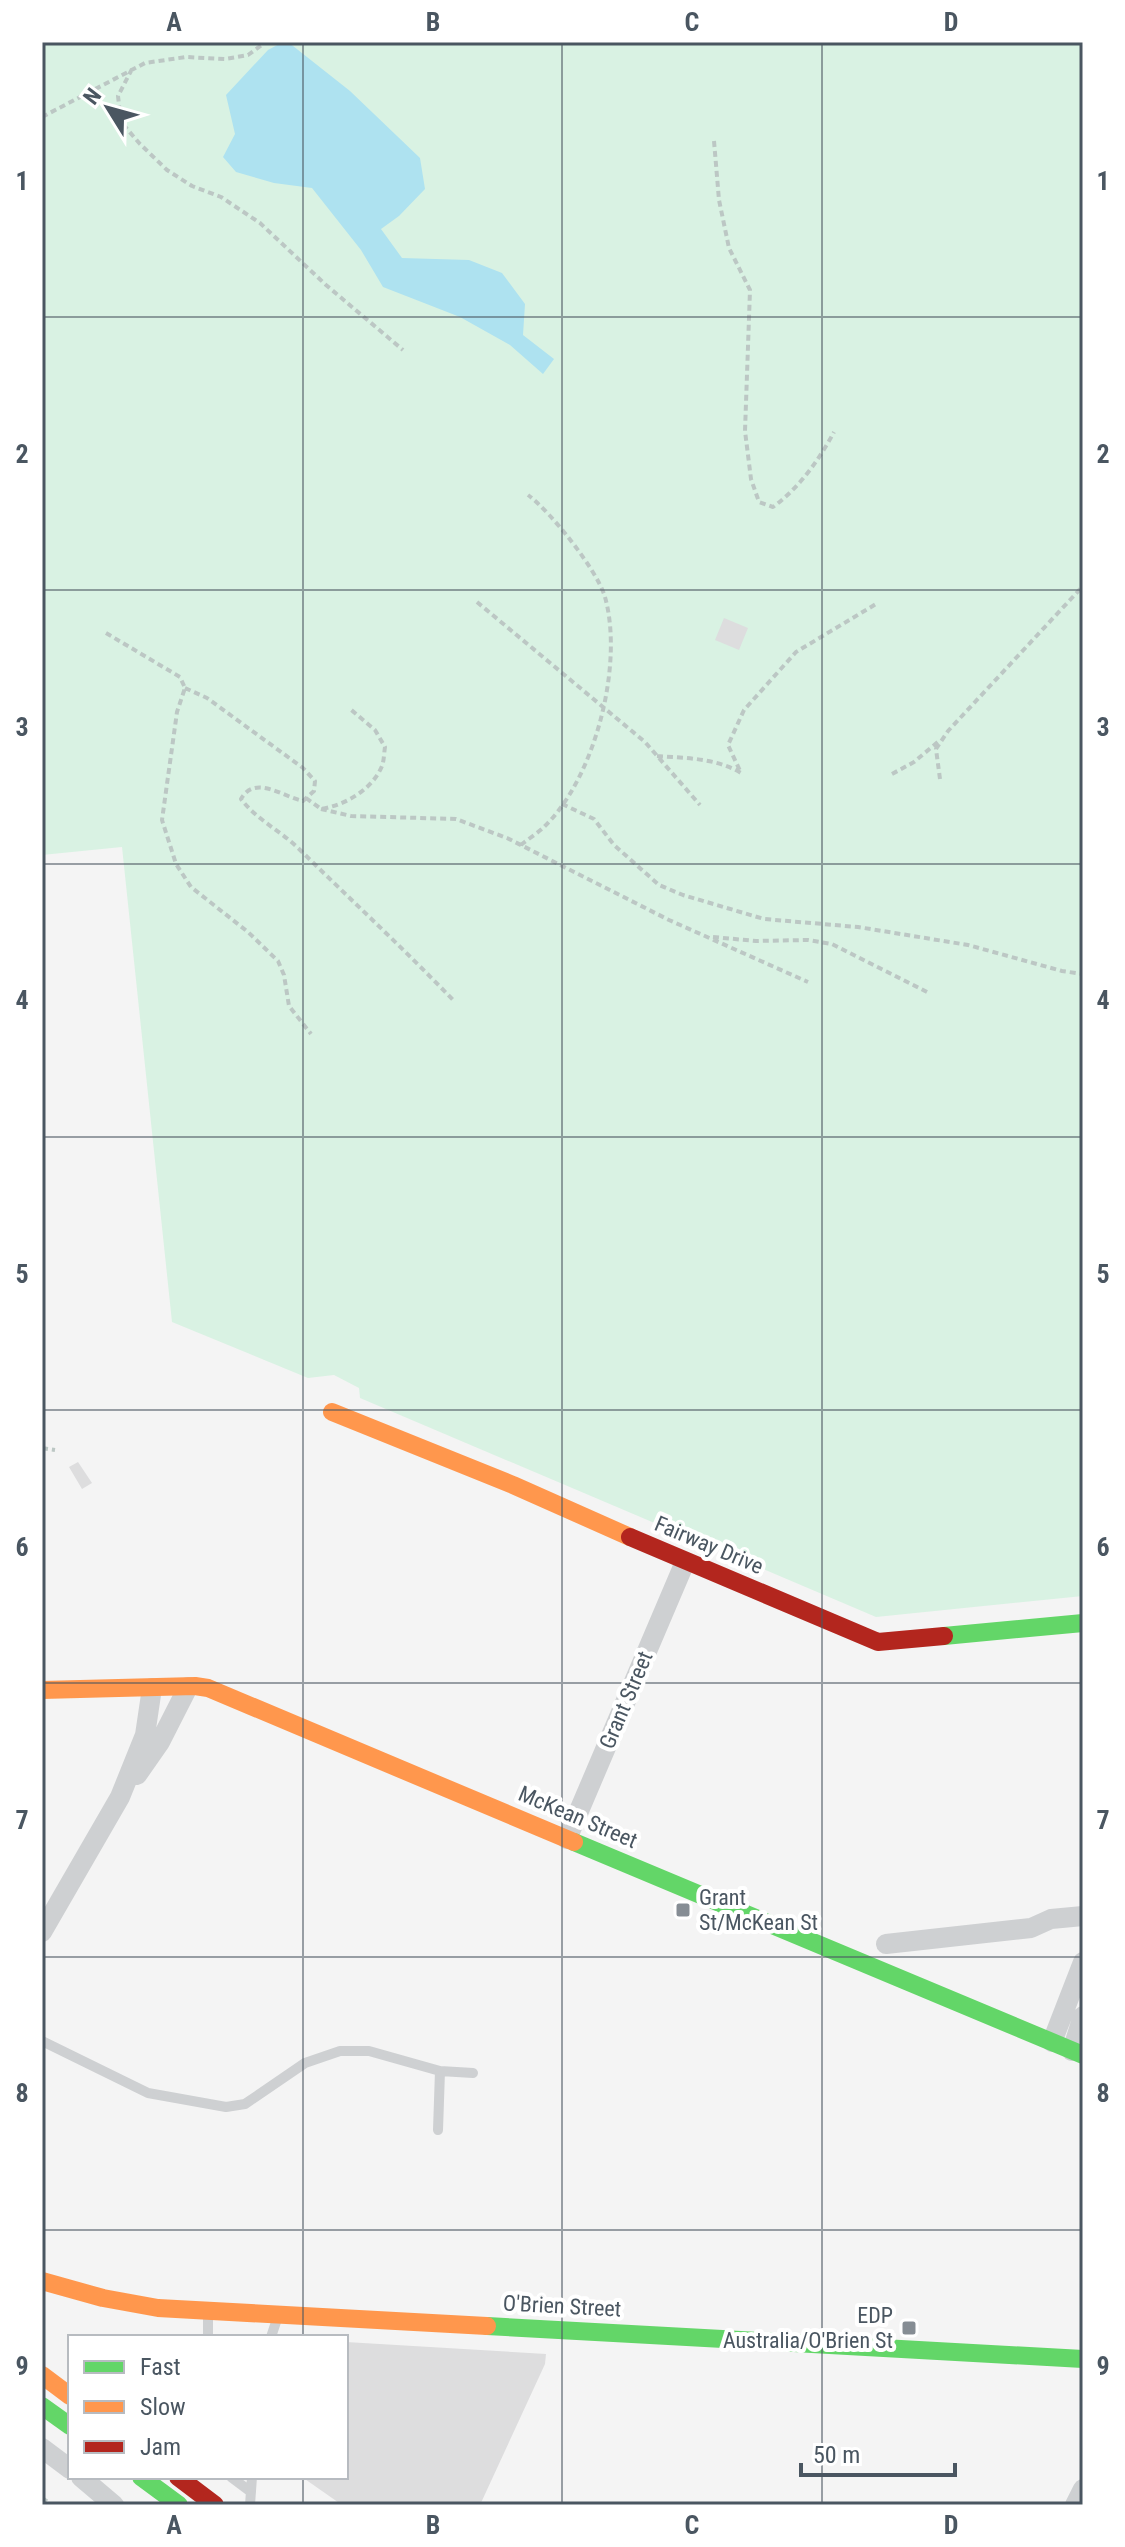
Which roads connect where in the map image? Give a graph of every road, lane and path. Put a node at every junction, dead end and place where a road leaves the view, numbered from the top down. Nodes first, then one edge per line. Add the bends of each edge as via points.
1 (266, 42) edge
2 (132, 69) junction
3 (42, 117) edge
4 (714, 141) dead end
5 (403, 350) dead end
6 (834, 432) dead end
7 (528, 495) dead end
8 (1083, 586) edge
9 (477, 602) dead end
10 (876, 604) dead end
11 (106, 633) dead end
12 (185, 688) junction
13 (602, 706) junction
14 (349, 708) dead end
15 (948, 731) junction
16 (657, 756) junction
17 (892, 774) dead end
18 (940, 779) dead end
19 (306, 798) junction
20 (562, 804) junction
21 (700, 805) dead end
22 (321, 809) junction
23 (521, 845) junction
24 (709, 937) junction
25 (1083, 974) edge
26 (808, 982) dead end
27 (927, 992) dead end
28 (455, 1002) dead end
29 (311, 1034) dead end
30 (332, 1412) dead end
31 (42, 1448) edge
32 (55, 1450) dead end
33 (685, 1562) junction
34 (1083, 1623) edge
35 (188, 1687) junction
36 (152, 1688) junction
37 (42, 1690) edge
38 (120, 1797) junction
39 (567, 1839) junction
40 (1083, 1916) edge
41 (42, 1932) edge
42 (886, 1944) dead end
43 (1083, 1962) edge
44 (1083, 2016) edge
45 (42, 2041) edge
46 (1052, 2042) junction
47 (1077, 2053) edge
48 (440, 2071) junction
49 (473, 2073) dead end
50 (438, 2130) dead end
51 (42, 2281) edge
52 (208, 2310) junction
53 (279, 2314) junction
54 (208, 2335) edge
55 (272, 2335) edge
56 (1083, 2359) edge
57 (42, 2375) edge
58 (68, 2394) edge
59 (42, 2406) edge
60 (68, 2425) edge
61 (42, 2448) edge
62 (68, 2468) edge
63 (83, 2479) edge
64 (144, 2479) edge
65 (181, 2479) edge
66 (234, 2479) edge
67 (252, 2479) edge
68 (1083, 2489) edge
69 (251, 2492) junction
70 (42, 2498) edge
71 (52, 2505) edge
72 (114, 2505) edge
73 (179, 2505) edge
74 (215, 2505) edge
75 (250, 2505) edge
76 (1075, 2505) edge

1 - 2 path via 248,55 186,57
2 - 3 path
2 - 5 path via 118,96 121,122 140,144 179,178 260,223
4 - 6 path via 729,248 750,290 745,431 759,502 773,507 788,496
7 - 13 path via 577,549 604,595 612,668
8 - 15 path
9 - 13 path
10 - 16 path via 796,652 744,710 728,745 741,773 701,759
11 - 12 path via 180,677
12 - 19 path via 207,698 303,768 315,781
12 - 29 path via 162,820 176,864 191,887 278,961 289,1006
13 - 16 path
13 - 20 path via 592,748
14 - 22 path via 375,730 385,747 382,767 352,799
15 - 17 path
15 - 18 path via 936,749
16 - 21 path
19 - 22 path
19 - 28 path via 253,788 241,799 385,929
20 - 23 path
20 - 25 path via 594,819 659,885 683,895 764,919 968,945
22 - 23 path via 351,816 456,819
23 - 24 path
24 - 26 path
24 - 27 path via 832,944
30 - 33 street, Fairway Drive
31 - 32 path
33 - 34 street, Fairway Drive via 881,1643
33 - 39 street, Grant Street
35 - 36 street, McKean Street
35 - 38 street via 160,1742
35 - 39 street, McKean Street via 208,1688
36 - 37 street, McKean Street
36 - 38 street via 145,1735
38 - 41 street
39 - 46 street, McKean Street
40 - 42 street via 1051,1919 1031,1928
43 - 46 street
44 - 47 street
45 - 48 lane via 148,2093 226,2107 245,2104 305,2063 340,2051 379,2053
46 - 47 street, McKean Street
48 - 49 lane
48 - 50 lane
51 - 52 street, O'Brien Street via 133,2305
52 - 53 street, O'Brien Street
52 - 54 lane
53 - 55 lane
53 - 56 street, O'Brien Street
57 - 58 street
59 - 60 street
61 - 62 street
63 - 72 street
64 - 73 street
65 - 74 street
66 - 69 lane
67 - 69 lane
68 - 76 street
69 - 75 lane
70 - 71 path

